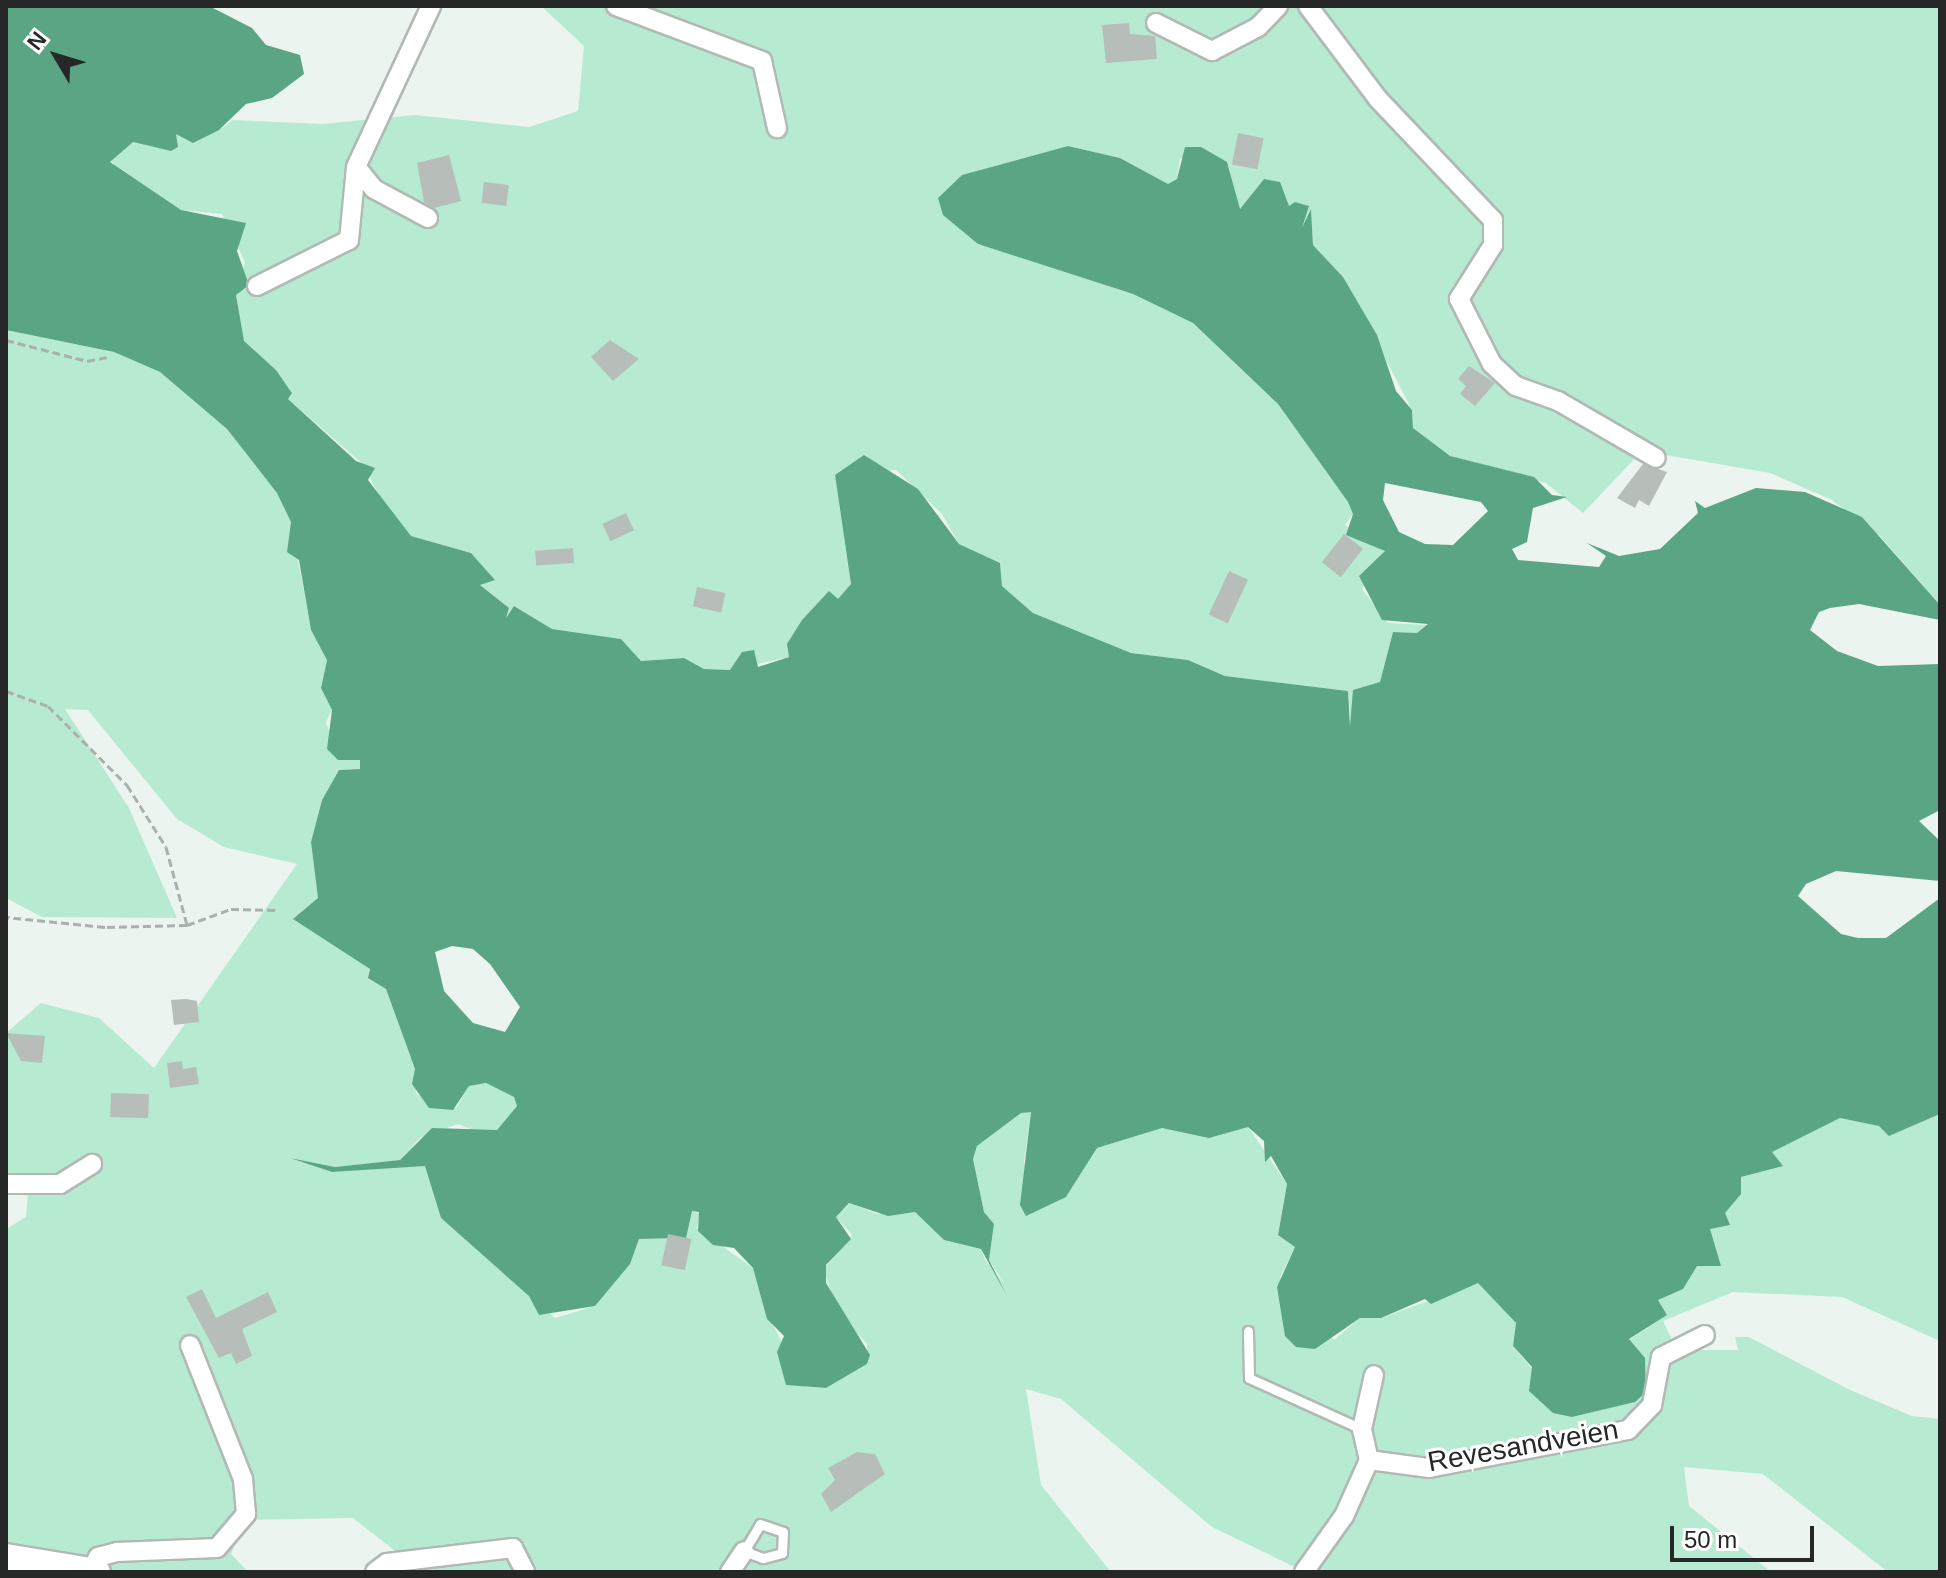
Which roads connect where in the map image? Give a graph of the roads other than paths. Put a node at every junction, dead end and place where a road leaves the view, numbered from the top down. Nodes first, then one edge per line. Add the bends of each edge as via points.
1 (431, 6) edge
2 (616, 6) edge
3 (1278, 6) edge
4 (1308, 6) edge
5 (1156, 23) dead end
6 (777, 128) dead end
7 (356, 167) junction
8 (428, 218) dead end
9 (257, 286) dead end
10 (1656, 458) dead end
11 (92, 1164) dead end
12 (6, 1184) edge
13 (1248, 1331) dead end
14 (1705, 1335) dead end
15 (190, 1345) dead end
16 (1374, 1375) dead end
17 (1362, 1429) junction
18 (1369, 1460) junction
19 (744, 1551) junction
20 (6, 1557) edge
21 (95, 1571) edge
22 (375, 1572) edge
23 (525, 1572) edge
24 (730, 1572) edge
25 (1304, 1572) edge

1 - 7 street
2 - 6 street via 762,61
3 - 5 street via 1258,27 1212,51
4 - 10 street via 1378,99 1493,220 1493,245 1459,299 1492,364 1516,386 1558,401
7 - 8 street via 374,189
7 - 9 street via 349,240
11 - 12 street via 60,1184
13 - 17 lane via 1243,1361 1249,1378
14 - 18 street, Revesandveien via 1661,1357 1652,1405 1628,1430 1429,1468
15 - 21 street via 243,1479 246,1514 217,1548 117,1552 98,1557
16 - 17 street
17 - 18 street
18 - 25 street via 1344,1516
19 - 19 lane via 760,1524 783,1532 782,1553 763,1558
19 - 24 street
20 - 21 main road
22 - 23 street via 398,1561 513,1548

